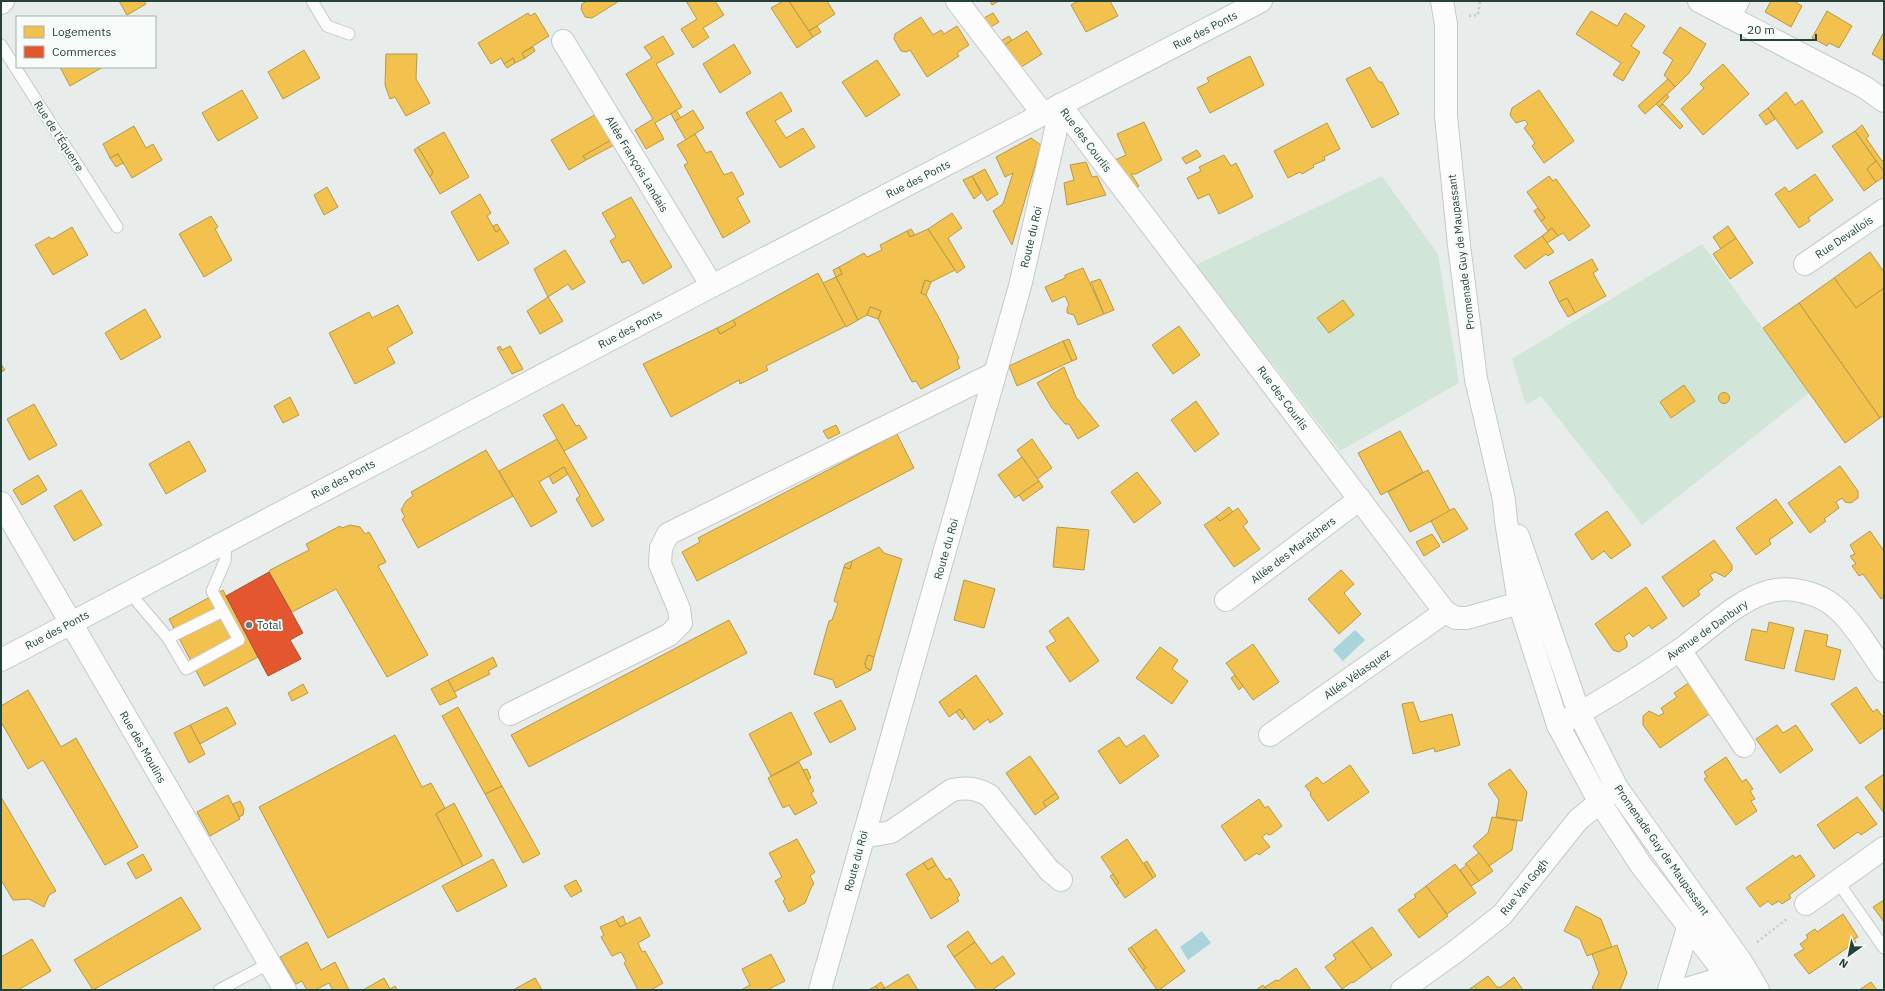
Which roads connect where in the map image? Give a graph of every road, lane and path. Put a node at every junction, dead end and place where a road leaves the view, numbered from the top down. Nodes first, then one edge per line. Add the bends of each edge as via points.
1 (312, 1) edge
2 (957, 1) edge
3 (1261, 1) edge
4 (1442, 1) edge
5 (1699, 1) edge
6 (1734, 9) edge
7 (349, 34) dead end
8 (563, 41) dead end
9 (1, 45) edge
10 (1884, 101) edge
11 (1052, 110) junction
12 (1884, 210) edge
13 (118, 227) dead end
14 (1805, 264) dead end
15 (712, 286) junction
16 (995, 373) junction
17 (1360, 499) junction
18 (1504, 500) junction
19 (1, 504) edge
20 (226, 541) junction
21 (129, 592) junction
22 (1540, 598) junction
23 (1226, 600) dead end
24 (1518, 603) junction
25 (222, 611) junction
26 (1445, 612) junction
27 (71, 622) junction
28 (168, 638) junction
29 (1680, 650) junction
30 (1, 660) edge
31 (1884, 671) edge
32 (1579, 713) junction
33 (510, 714) dead end
34 (1558, 725) junction
35 (1270, 735) dead end
36 (1744, 746) dead end
37 (1617, 788) junction
38 (1599, 801) junction
39 (863, 837) junction
40 (1884, 848) edge
41 (1061, 880) dead end
42 (1838, 882) junction
43 (1806, 904) joint
44 (1708, 915) junction
45 (1688, 928) junction
46 (1884, 948) edge
47 (270, 963) junction
48 (1736, 972) edge
49 (219, 990) edge
50 (285, 990) edge
51 (820, 990) edge
52 (1402, 990) edge
53 (1669, 990) edge
54 (1683, 990) edge
55 (1758, 990) edge

1 - 7 lane via 327,26
2 - 11 street, Rue des Courlis
3 - 11 street, Rue des Ponts
4 - 18 street, Promenade Guy de Maupassant via 1446,24 1446,116 1459,245 1476,379
5 - 6 street
6 - 10 street
8 - 15 street, Allée François Landais
9 - 13 lane, Rue de l'Équerre
11 - 15 street, Rue des Ponts
11 - 16 street, Route du Roi via 1055,134 1020,286
11 - 17 street, Rue des Courlis
12 - 14 street, Rue Devallois
15 - 20 street, Rue des Ponts
16 - 33 street via 668,534 661,548 660,564 679,609 681,623 669,635
16 - 39 street, Route du Roi
17 - 23 street, Allée des Maraîchers
17 - 26 street, Rue des Courlis
18 - 22 street, Promenade Guy de Maupassant
18 - 24 street, Promenade Guy de Maupassant
19 - 27 street, Rue des Moulins
20 - 21 street, Rue des Ponts
20 - 25 lane via 225,561 212,591
21 - 27 street, Rue des Ponts
21 - 28 lane
22 - 24 street
22 - 32 street, Promenade Guy de Maupassant
24 - 26 street via 1467,618 1456,618
24 - 34 street, Promenade Guy de Maupassant
25 - 28 lane
25 - 28 lane via 238,640 186,669
26 - 35 street, Allée Vélasquez
27 - 30 street, Rue des Ponts
27 - 47 street, Rue des Moulins
29 - 31 street, Avenue de Danbury via 1756,596 1772,590 1802,591 1835,606
29 - 32 street, Avenue de Danbury
29 - 36 street
32 - 34 street, Avenue de Danbury
32 - 37 street, Promenade Guy de Maupassant
34 - 38 street, Promenade Guy de Maupassant
37 - 38 street, Rue Van Gogh
37 - 44 street, Promenade Guy de Maupassant
38 - 45 street, Promenade Guy de Maupassant via 1641,866
38 - 52 street, Rue Van Gogh via 1578,820 1502,915
39 - 41 street via 891,832 952,790 975,788 989,794 1049,870
39 - 51 street, Route du Roi
40 - 42 street
42 - 43 street
42 - 46 lane
43 - 48 path
44 - 45 street
44 - 48 street, Promenade Guy de Maupassant
45 - 48 street, Promenade Guy de Maupassant
45 - 53 street
47 - 49 lane
47 - 50 street, Rue des Moulins
48 - 54 street
48 - 55 street, Promenade Guy de Maupassant

